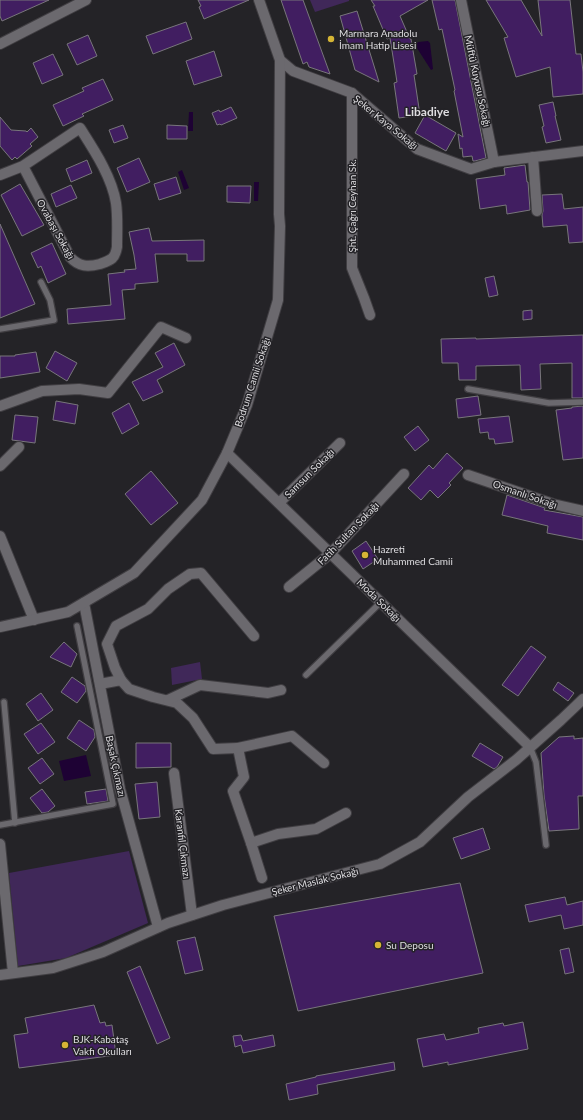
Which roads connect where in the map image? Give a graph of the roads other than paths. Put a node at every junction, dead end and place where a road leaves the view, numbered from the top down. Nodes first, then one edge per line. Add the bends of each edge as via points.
1 (86, 0) edge
2 (259, 0) edge
3 (461, 0) edge
4 (0, 44) edge
5 (280, 60) junction
6 (352, 94) junction
7 (583, 152) edge
8 (534, 157) junction
9 (494, 162) junction
10 (23, 166) junction
11 (0, 175) edge
12 (537, 211) dead end
13 (41, 282) dead end
14 (370, 315) dead end
15 (0, 330) edge
16 (186, 338) dead end
17 (468, 389) dead end
18 (583, 402) edge
19 (0, 406) edge
20 (340, 443) dead end
21 (19, 447) dead end
22 (227, 453) junction
23 (0, 466) edge
24 (404, 474) dead end
25 (468, 475) dead end
26 (279, 503) junction
27 (583, 511) edge
28 (0, 536) edge
29 (331, 553) junction
30 (289, 588) dead end
31 (381, 602) junction
32 (84, 603) junction
33 (34, 620) junction
34 (77, 626) dead end
35 (0, 627) edge
36 (254, 636) dead end
37 (306, 675) dead end
38 (121, 680) junction
39 (100, 684) junction
40 (281, 690) dead end
41 (583, 699) edge
42 (168, 700) junction
43 (4, 702) dead end
44 (530, 747) junction
45 (238, 748) junction
46 (324, 763) dead end
47 (174, 773) dead end
48 (346, 813) dead end
49 (15, 823) junction
50 (0, 826) edge
51 (251, 843) junction
52 (0, 844) edge
53 (546, 845) dead end
54 (262, 878) dead end
55 (192, 915) junction
56 (158, 927) junction
57 (13, 973) junction
58 (0, 975) edge

1 - 4 street
2 - 5 street
3 - 9 street, Müftü Kuyusu Sokağı
5 - 6 street, Şeker Kaya Sokağı via 293,71
5 - 22 street, Bodrum Camii Sokağı via 278,300 247,405
6 - 9 street, Şeker Kaya Sokağı via 417,149 471,169
6 - 14 street, Şht. Çağrı Ceyhan Sk. via 352,268
7 - 8 street, Şeker Kaya Sokağı
8 - 9 street, Şeker Kaya Sokağı
8 - 12 street
10 - 10 street, Ovabaşı Sokağı via 80,128 112,187 116,203 117,247 114,257 93,266 85,266 74,261
10 - 11 street, Ovabaşı Sokağı
13 - 15 lane via 50,300 54,320
16 - 19 street via 161,327 108,393 79,389 42,391
17 - 18 lane via 549,403
20 - 26 street, Samsun Sokağı
21 - 23 street
22 - 26 street, Moda Sokağı
22 - 32 street, Bodrum Camii Sokağı via 202,500 134,574
24 - 29 street, Fatih Sultan Sokağı
25 - 27 street, Osmanlı Sokağı via 552,504
26 - 29 street, Moda Sokağı
28 - 33 street
29 - 30 street, Fatih Sultan Sokağı
29 - 31 street, Moda Sokağı
31 - 37 lane
31 - 44 street, Moda Sokağı
32 - 33 street, Bodrum Camii Sokağı via 68,612
32 - 39 street, Başak Çıkmazı
33 - 35 street, Bodrum Camii Sokağı
34 - 49 lane via 113,804
36 - 38 street via 201,573 190,574 168,589 148,609 116,626 107,644
38 - 39 street
38 - 42 street via 129,689
39 - 56 street, Başak Çıkmazı via 120,789
40 - 42 street via 268,693 200,685
41 - 44 street, Şeker Maslak Sokağı
42 - 45 street via 177,703 193,718 213,749
43 - 49 lane
44 - 53 lane via 536,762
44 - 55 street, Şeker Maslak Sokağı via 468,797 420,842 380,864
45 - 46 street via 292,736
45 - 51 street via 244,777 233,791
47 - 55 street, Karanfil Çıkmazı
48 - 51 street via 316,829 278,834
49 - 50 lane
51 - 54 street
52 - 57 street
55 - 56 street, Şeker Maslak Sokağı
56 - 57 street, Şeker Maslak Sokağı via 103,952 53,968
57 - 58 street, Şeker Maslak Sokağı

